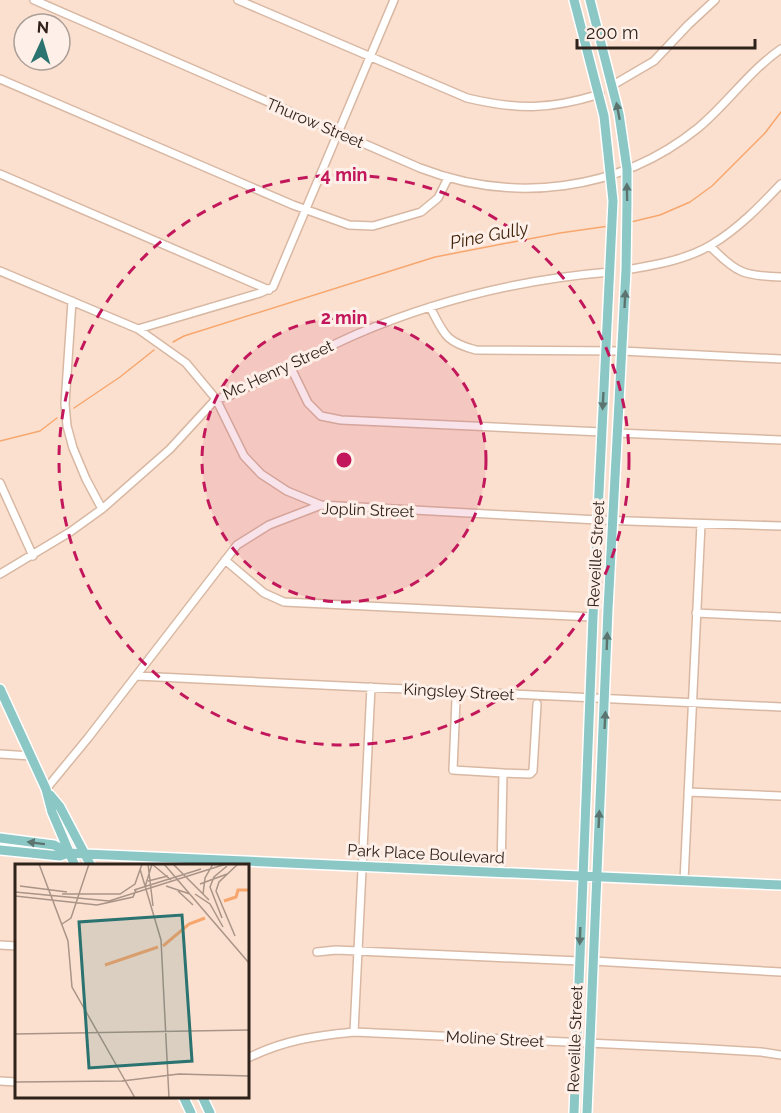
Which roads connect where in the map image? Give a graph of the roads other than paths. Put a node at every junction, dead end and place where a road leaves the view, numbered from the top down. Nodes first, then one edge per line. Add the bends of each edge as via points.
1 (34, 0) edge
2 (238, 0) edge
3 (394, 0) edge
4 (574, 0) edge
5 (715, 0) edge
6 (591, 3) edge
7 (578, 14) junction
8 (781, 49) edge
9 (370, 58) junction
10 (0, 79) edge
11 (613, 85) junction
12 (600, 94) junction
13 (338, 133) junction
14 (627, 169) junction
15 (0, 174) edge
16 (611, 175) junction
17 (448, 178) junction
18 (781, 184) edge
19 (307, 209) junction
20 (710, 246) junction
21 (626, 270) junction
22 (0, 271) edge
23 (610, 272) junction
24 (781, 277) edge
25 (269, 290) junction
26 (72, 301) junction
27 (430, 307) junction
28 (138, 329) junction
29 (606, 351) junction
30 (622, 351) junction
31 (781, 358) edge
32 (290, 366) junction
33 (216, 399) junction
34 (602, 432) junction
35 (617, 433) junction
36 (781, 440) edge
37 (0, 483) edge
38 (321, 505) junction
39 (102, 509) junction
40 (598, 520) junction
41 (613, 520) junction
42 (701, 524) junction
43 (781, 526) edge
44 (33, 556) junction
45 (225, 560) junction
46 (0, 574) edge
47 (696, 613) junction
48 (593, 617) junction
49 (781, 617) edge
50 (137, 676) junction
51 (371, 687) junction
52 (0, 689) edge
53 (590, 699) junction
54 (606, 699) junction
55 (456, 700) dead end
56 (693, 703) junction
57 (537, 704) dead end
58 (781, 707) edge
59 (0, 754) edge
60 (31, 756) junction
61 (503, 772) junction
62 (47, 791) junction
63 (688, 792) junction
64 (781, 796) edge
65 (0, 838) edge
66 (0, 850) edge
67 (69, 853) junction
68 (86, 854) junction
69 (74, 864) edge
70 (90, 864) edge
71 (363, 866) junction
72 (501, 873) junction
73 (582, 877) junction
74 (596, 878) junction
75 (684, 881) junction
76 (781, 885) edge
77 (0, 945) edge
78 (15, 946) edge
79 (360, 951) junction
80 (317, 952) dead end
81 (579, 961) junction
82 (593, 961) junction
83 (781, 972) edge
84 (354, 1032) junction
85 (576, 1042) junction
86 (589, 1043) junction
87 (781, 1055) edge
88 (249, 1058) edge
89 (0, 1081) edge
90 (15, 1082) edge
91 (184, 1098) edge
92 (203, 1098) edge
93 (191, 1113) edge
94 (210, 1113) edge
95 (574, 1113) edge
96 (587, 1113) edge

1 - 13 street, Thurow Street
2 - 9 street
3 - 9 street
4 - 7 main road, Reveille Street
5 - 11 street via 654,61
6 - 7 main road
6 - 11 main road, Reveille Street
7 - 12 main road, Reveille Street
8 - 14 street, Thurow Street via 684,138
9 - 12 street via 466,98 502,106 535,108
9 - 13 street
10 - 19 street
14 -> 11 main road, Reveille Street
12 - 16 main road, Reveille Street
13 - 17 street, Thurow Street
13 - 19 street
14 - 16 street, Thurow Street
21 -> 14 main road, Reveille Street
15 - 25 street
16 - 17 street, Thurow Street via 574,184 524,189 489,187
16 - 23 main road, Reveille Street
17 - 19 street via 438,198 425,209 378,225 349,225
18 - 20 street via 750,216
19 - 25 street via 276,283
20 - 21 street via 665,263
20 - 24 street via 739,271 752,276
30 -> 21 main road, Reveille Street
22 - 26 street
23 - 27 street, Mc Henry Street via 512,285
23 - 29 main road, Reveille Street
25 - 28 street
26 - 28 street
26 - 39 street via 65,404 68,426 73,448
27 - 29 street via 443,333 457,345 476,350
27 - 32 street, Mc Henry Street via 358,334
28 - 33 street via 186,363
29 - 30 street
29 -> 34 main road, Reveille Street
30 - 31 street
30 - 35 main road, Reveille Street
32 - 33 street, Mc Henry Street
32 - 34 street via 308,403 321,416
33 - 38 street via 244,456 261,474 287,491
33 - 39 street, Mc Henry Street via 170,449
34 - 40 main road, Reveille Street
35 - 36 street
35 - 41 main road, Reveille Street
37 - 44 street
38 - 40 street, Joplin Street
38 - 45 street, Joplin Street via 269,525 237,545
39 - 44 street, Mc Henry Street
40 - 41 street, Joplin Street
40 - 48 main road, Reveille Street
41 - 42 street, Joplin Street
54 -> 41 main road, Reveille Street
42 - 43 street, Joplin Street
42 - 47 street
44 - 46 street, Mc Henry Street
45 - 48 street via 264,593 284,602
45 - 50 street, Joplin Street
47 - 49 street
47 - 56 street
48 - 53 main road, Reveille Street
50 - 51 street, Kingsley Street
50 - 62 street, Joplin Street
51 - 53 street, Kingsley Street
51 - 71 street
52 - 60 main road
53 - 54 street, Kingsley Street
53 - 73 main road, Reveille Street
54 - 56 street, Kingsley Street
74 -> 54 main road, Reveille Street
55 - 61 street via 453,770
56 - 58 street, Kingsley Street
56 - 63 street
57 - 61 street via 533,771
59 - 60 street
60 - 62 main road
61 - 72 street
62 - 67 main road
62 - 68 main road
63 - 64 street
63 - 75 street
67 -> 65 main road via 54,845
66 - 67 main road via 60,856
67 - 68 main road, Park Place Boulevard
67 - 69 main road
68 - 70 main road
68 - 71 main road, Park Place Boulevard
71 - 72 main road, Park Place Boulevard
71 - 79 street
72 - 73 main road, Park Place Boulevard
73 - 74 main road, Park Place Boulevard
73 -> 81 main road, Reveille Street
74 - 75 main road, Park Place Boulevard
74 - 82 main road, Reveille Street
75 - 76 main road, Park Place Boulevard
77 - 78 street
79 - 80 street
79 - 81 street
79 - 84 street
81 - 85 main road, Reveille Street
82 - 83 street
82 - 86 main road, Reveille Street
84 - 85 street, Moline Street
84 - 88 street, Moline Street via 288,1041
85 - 86 street, Moline Street
85 - 95 main road, Reveille Street
86 - 87 street, Moline Street
86 - 96 main road, Reveille Street
89 - 90 street
91 - 93 main road
92 - 94 main road

